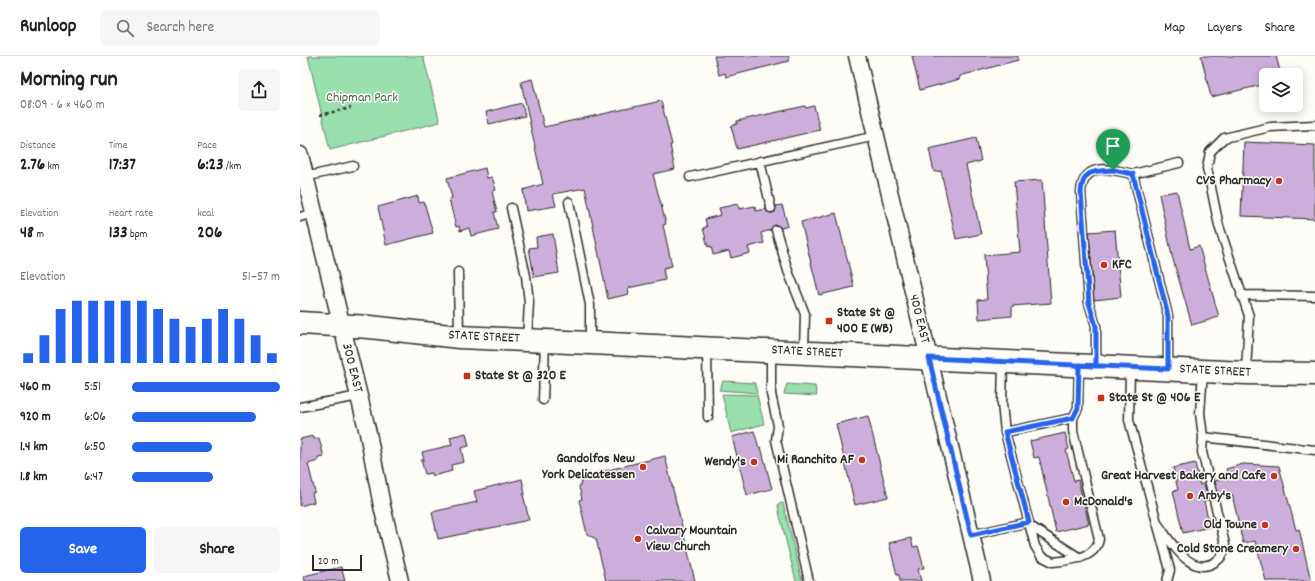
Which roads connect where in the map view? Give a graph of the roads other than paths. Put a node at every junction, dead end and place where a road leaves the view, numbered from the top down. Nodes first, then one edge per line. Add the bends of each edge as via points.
1 (857, 56) edge
2 (1315, 125) edge
3 (876, 136) junction
4 (300, 156) edge
5 (760, 162) junction
6 (1178, 163) dead end
7 (353, 166) dead end
8 (1133, 174) junction
9 (305, 177) junction
10 (690, 177) dead end
11 (569, 202) dead end
12 (511, 208) dead end
13 (772, 208) dead end
14 (307, 215) edge
15 (776, 230) dead end
16 (458, 272) dead end
17 (1241, 295) junction
18 (1315, 296) edge
19 (300, 323) edge
20 (341, 325) junction
21 (459, 337) junction
22 (536, 340) junction
23 (590, 343) junction
24 (707, 348) junction
25 (771, 350) junction
26 (804, 352) junction
27 (929, 358) junction
28 (1003, 362) junction
29 (1087, 366) junction
30 (1130, 367) junction
31 (1168, 369) junction
32 (1203, 371) junction
33 (1246, 373) junction
34 (1315, 374) edge
35 (359, 396) junction
36 (543, 400) dead end
37 (300, 407) edge
38 (708, 417) dead end
39 (1073, 418) junction
40 (1005, 432) junction
41 (1203, 438) junction
42 (1315, 450) edge
43 (1157, 523) junction
44 (1029, 524) junction
45 (971, 535) junction
46 (1080, 558) junction
47 (400, 581) edge
48 (809, 581) edge
49 (982, 581) edge
50 (1167, 581) edge

1 - 3 street, 400 EAST
2 - 17 lane via 1270,127 1224,138 1210,152 1207,168 1219,226
3 - 5 lane
3 - 27 street, 400 EAST
4 - 9 street, 300 EAST
5 - 10 lane
5 - 13 lane
6 - 8 lane
7 - 9 lane
8 - 29 lane via 1113,170 1095,171 1082,181 1089,303 1096,326
8 - 31 lane via 1168,316
9 - 14 street, 300 EAST
11 - 23 lane via 590,305
12 - 22 lane via 526,276
14 - 20 street, 300 EAST
15 - 26 lane via 804,314
16 - 21 lane
17 - 18 lane
17 - 33 lane via 1249,316
19 - 20 main road, STATE STREET
20 - 21 main road, STATE STREET
20 - 35 street, 300 EAST
21 - 22 main road, STATE STREET
22 - 23 main road, STATE STREET
22 - 36 lane
23 - 24 main road, STATE STREET
24 - 25 main road, STATE STREET
24 - 38 lane
25 - 26 main road, STATE STREET
25 - 48 lane via 771,394 778,426 776,440
26 - 27 main road, STATE STREET
27 - 28 main road, STATE STREET
27 - 45 street, 400 EAST
28 - 29 main road, STATE STREET
28 - 40 lane via 1002,404
29 - 30 main road, STATE STREET
29 - 39 lane via 1078,408
30 - 31 main road, STATE STREET
30 - 43 lane via 1129,420
31 - 32 main road, STATE STREET
32 - 33 main road, STATE STREET
32 - 41 lane via 1200,413
33 - 34 main road, STATE STREET
35 - 37 lane
35 - 47 street, 300 EAST
39 - 40 lane
39 - 46 lane via 1073,432 1099,539 1096,549
40 - 44 lane
41 - 42 lane
41 - 43 lane via 1202,452 1225,544 1223,554 1209,565 1193,565
43 - 50 lane via 1170,570
44 - 45 lane
44 - 46 lane
44 - 46 lane via 1037,551 1044,559 1053,562
45 - 49 street, 400 EAST

